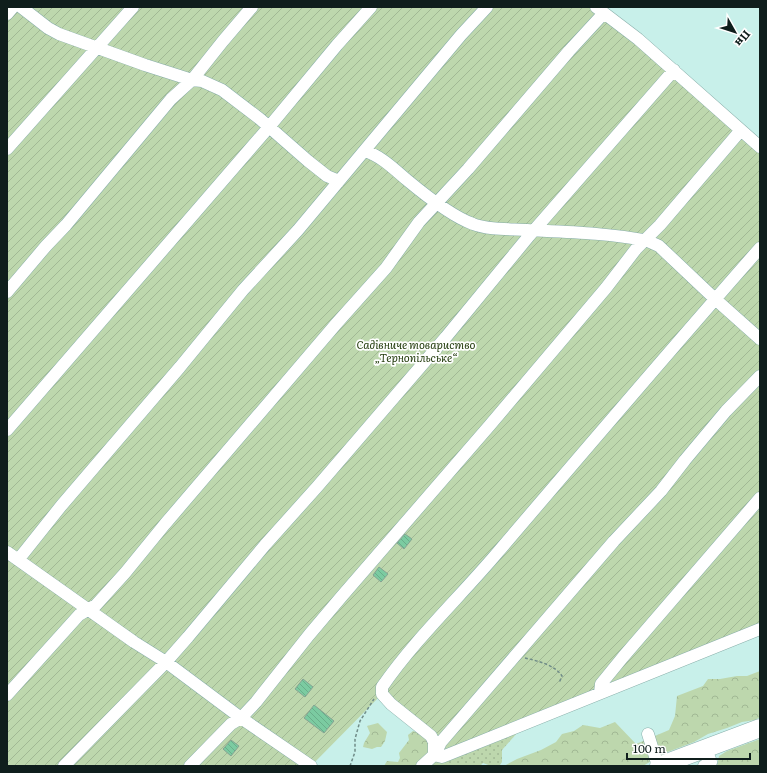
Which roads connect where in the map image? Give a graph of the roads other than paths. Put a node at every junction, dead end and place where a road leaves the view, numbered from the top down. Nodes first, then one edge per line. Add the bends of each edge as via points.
1 (13, 7) edge
2 (21, 7) edge
3 (133, 7) edge
4 (252, 7) edge
5 (371, 7) edge
6 (487, 7) edge
7 (600, 10) edge
8 (7, 14) edge
9 (98, 47) junction
10 (674, 70) junction
11 (192, 80) junction
12 (270, 127) junction
13 (741, 130) junction
14 (760, 147) edge
15 (7, 149) edge
16 (365, 150) junction
17 (339, 181) junction
18 (437, 202) junction
19 (534, 230) junction
20 (646, 240) junction
21 (760, 248) edge
22 (7, 292) edge
23 (714, 298) junction
24 (760, 338) edge
25 (760, 376) edge
26 (7, 430) edge
27 (760, 498) edge
28 (11, 556) edge
29 (88, 609) junction
30 (760, 629) edge
31 (166, 662) junction
32 (600, 693) junction
33 (7, 695) edge
34 (242, 718) junction
35 (760, 728) edge
36 (648, 734) dead end
37 (434, 755) junction
38 (705, 757) edge
39 (64, 766) edge
40 (190, 766) edge
41 (311, 766) edge
42 (422, 766) edge
43 (659, 766) edge

1 - 8 street
2 - 9 street via 59,34
3 - 9 street
4 - 11 street
5 - 12 street
6 - 16 street
7 - 10 street
7 - 18 street via 569,51
9 - 11 street
9 - 15 street
10 - 13 street
10 - 19 street
11 - 12 street via 202,81 222,90
11 - 22 street via 172,99
12 - 17 street via 308,161
12 - 26 street
13 - 14 street
13 - 20 street
16 - 17 street
16 - 18 street via 373,153
17 - 28 street via 243,290 61,506
18 - 19 street via 458,217 474,224
18 - 29 street via 419,222 386,268 125,573 96,605
19 - 20 street
19 - 31 street via 402,389
20 - 23 street via 659,246
20 - 34 street via 490,426 309,635
21 - 23 street
23 - 24 street
23 - 37 street via 382,687 382,694 391,704 431,736 434,742
25 - 37 street via 726,411 660,491 441,742
27 - 32 street via 623,657 601,684
28 - 29 street
29 - 31 street
29 - 33 street via 79,615
30 - 32 street
31 - 34 street
31 - 39 street
32 - 37 street via 478,744 442,757
34 - 40 street via 231,724
34 - 41 street
35 - 38 highway
36 - 43 street
37 - 42 street
38 - 43 highway

